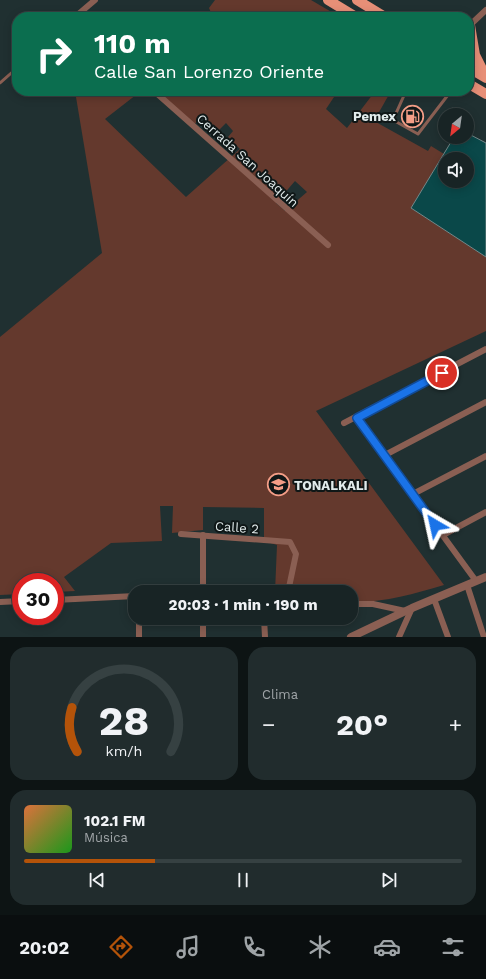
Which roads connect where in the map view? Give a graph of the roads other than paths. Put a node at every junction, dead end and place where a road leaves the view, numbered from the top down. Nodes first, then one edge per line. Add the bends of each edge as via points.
1 (95, 0) edge
2 (328, 0) edge
3 (362, 2) edge
4 (486, 10) edge
5 (81, 12) edge
6 (348, 12) edge
7 (377, 12) edge
8 (474, 22) edge
9 (474, 49) edge
10 (474, 71) edge
11 (12, 72) edge
12 (486, 78) edge
13 (0, 83) edge
14 (474, 87) edge
15 (486, 94) edge
16 (160, 96) edge
17 (404, 96) edge
18 (447, 96) edge
19 (328, 245) dead end
20 (485, 351) edge
21 (486, 402) edge
22 (357, 418) junction
23 (344, 423) dead end
24 (385, 455) junction
25 (486, 456) edge
26 (413, 494) junction
27 (486, 512) edge
28 (181, 534) dead end
29 (203, 535) junction
30 (442, 535) junction
31 (486, 577) edge
32 (476, 581) junction
33 (203, 585) edge
34 (289, 585) edge
35 (467, 586) junction
36 (128, 596) edge
37 (434, 599) junction
38 (64, 600) edge
39 (12, 601) edge
40 (0, 602) edge
41 (358, 604) edge
42 (409, 610) junction
43 (139, 625) edge
44 (203, 625) edge
45 (264, 625) edge
46 (363, 634) edge
47 (139, 637) edge
48 (203, 637) edge
49 (265, 637) edge
50 (351, 637) edge
51 (399, 637) edge
52 (448, 637) edge
53 (484, 637) edge

1 - 5 street
2 - 6 main road
3 - 7 main road
4 - 8 street
9 - 12 main road
10 - 12 main road
11 - 13 lane
14 - 15 main road
16 - 19 street, Cerrada San Joaquín
17 - 18 lane via 393,120 418,134
20 - 22 street
21 - 24 street
22 - 23 street
22 - 24 street
24 - 26 street
25 - 26 street
26 - 30 street
27 - 30 street
28 - 29 street, Calle 2
29 - 33 street
29 - 34 street, Calle 2 via 290,542 296,554
30 - 32 street
31 - 32 street
32 - 35 street
35 - 37 street
35 - 53 street
36 - 38 street
37 - 42 street
37 - 52 street
39 - 40 street
41 - 42 street
42 - 46 street
42 - 51 street
43 - 47 street
44 - 48 street
45 - 49 street
46 - 50 street

